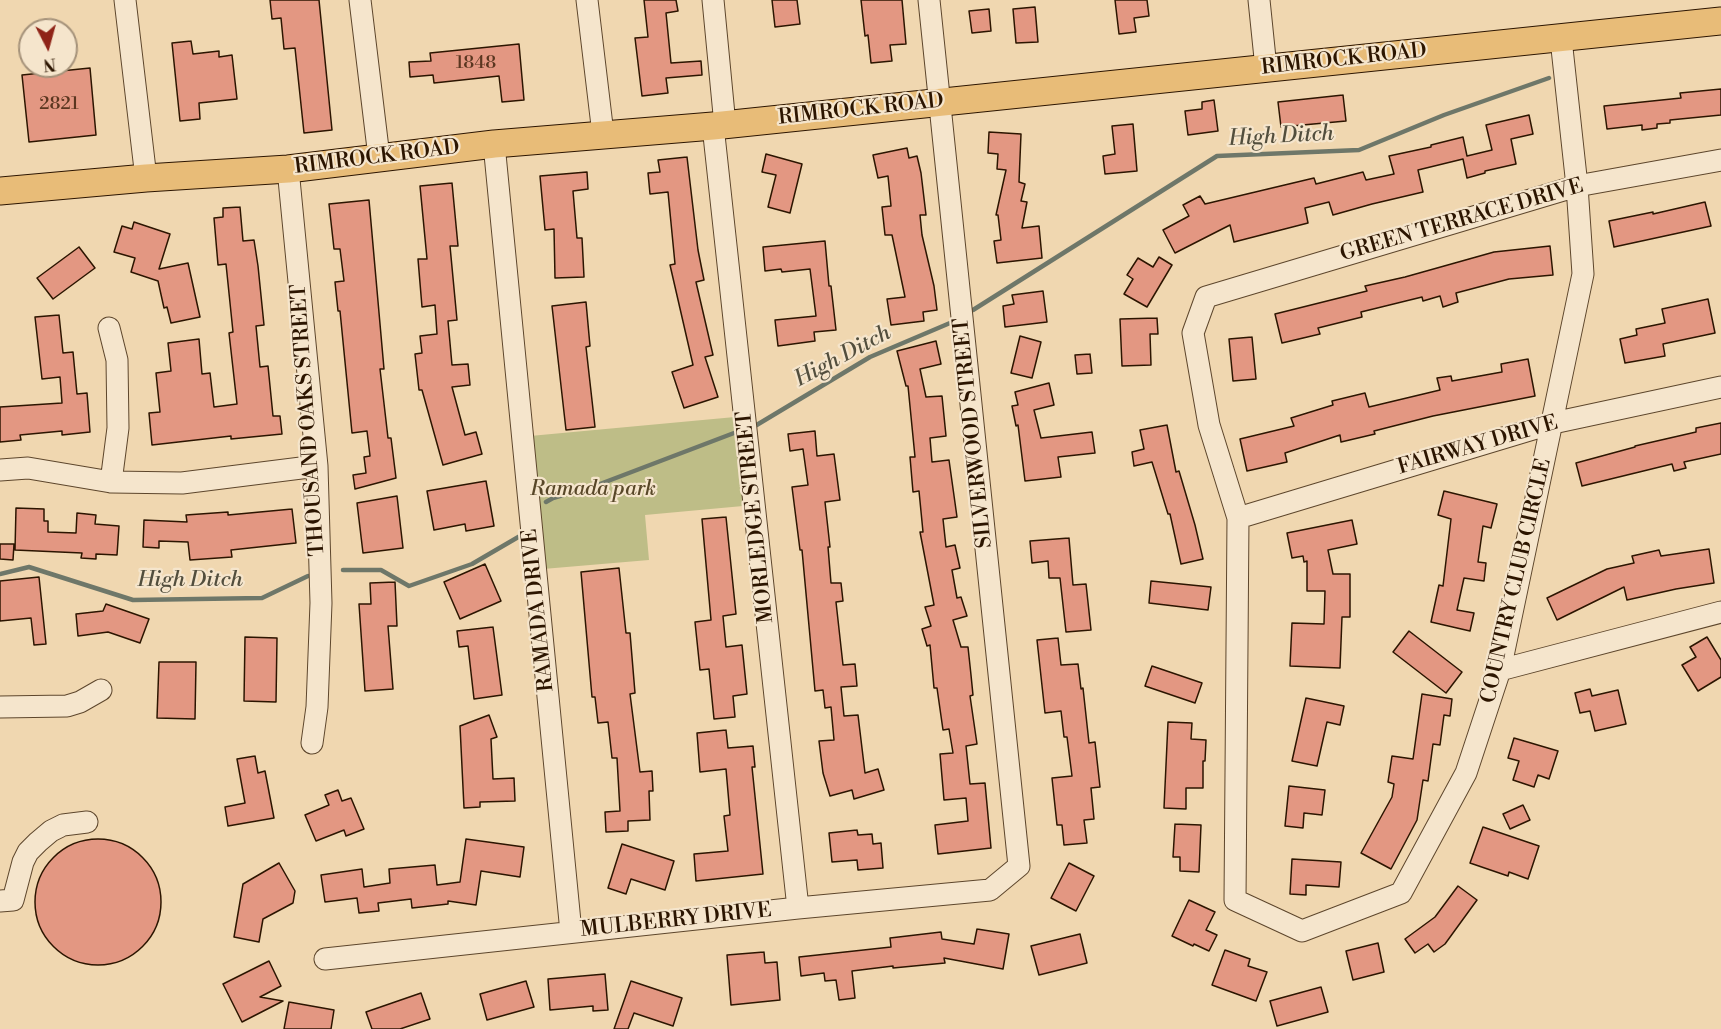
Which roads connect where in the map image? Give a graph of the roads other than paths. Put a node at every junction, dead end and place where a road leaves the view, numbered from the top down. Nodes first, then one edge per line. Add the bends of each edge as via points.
1 (124, 0) edge
2 (360, 0) edge
3 (587, 0) edge
4 (712, 0) edge
5 (928, 0) edge
6 (1259, 0) edge
7 (1721, 21) edge
8 (1561, 39) junction
9 (1266, 68) junction
10 (939, 102) junction
11 (719, 125) junction
12 (603, 134) junction
13 (494, 144) junction
14 (379, 158) junction
15 (1721, 160) edge
16 (288, 169) junction
17 (146, 178) junction
18 (1577, 186) junction
19 (0, 191) edge
20 (1206, 297) joint
21 (109, 328) dead end
22 (1721, 387) edge
23 (1553, 423) junction
24 (317, 466) junction
25 (0, 470) edge
26 (111, 482) junction
27 (1238, 518) junction
28 (1721, 612) edge
29 (1500, 670) junction
30 (100, 690) dead end
31 (0, 707) edge
32 (312, 743) dead end
33 (87, 822) dead end
34 (1019, 866) joint
35 (0, 901) edge
36 (798, 908) junction
37 (571, 933) junction
38 (325, 959) dead end

1 - 17 street
2 - 14 street
3 - 12 street
4 - 11 street, MORLEDGE STREET
5 - 10 street, SILVERWOOD STREET
6 - 9 street
7 - 8 main road, RIMROCK ROAD
8 - 9 main road, RIMROCK ROAD
8 - 18 street, COUNTRY CLUB CIRCLE
9 - 10 main road, RIMROCK ROAD
10 - 11 main road, RIMROCK ROAD
10 - 34 street, SILVERWOOD STREET
11 - 12 main road, RIMROCK ROAD
11 - 36 street, MORLEDGE STREET
12 - 13 main road, RIMROCK ROAD
13 - 14 main road, RIMROCK ROAD
13 - 37 street, RAMADA DRIVE
14 - 16 main road, RIMROCK ROAD
15 - 18 street, GREEN TERRACE DRIVE
16 - 17 main road, RIMROCK ROAD
16 - 24 street, THOUSAND OAKS STREET
17 - 19 main road, RIMROCK ROAD
18 - 20 street, GREEN TERRACE DRIVE
18 - 23 street, COUNTRY CLUB CIRCLE via 1583,274
20 - 27 street, COUNTRY CLUB CIRCLE via 1193,333 1209,425
21 - 26 street via 117,360 118,428
22 - 23 street, FAIRWAY DRIVE
23 - 27 street, FAIRWAY DRIVE
23 - 29 street, COUNTRY CLUB CIRCLE
24 - 26 street via 182,483
24 - 32 street, THOUSAND OAKS STREET via 321,603
25 - 26 street via 28,468
27 - 29 street, COUNTRY CLUB CIRCLE via 1234,900 1302,931 1401,892 1466,773
28 - 29 street
30 - 31 street via 67,706
33 - 35 street via 63,825 38,842 23,862 13,900
34 - 36 street, MULBERRY DRIVE via 990,890
36 - 37 street, MULBERRY DRIVE
37 - 38 street, MULBERRY DRIVE

